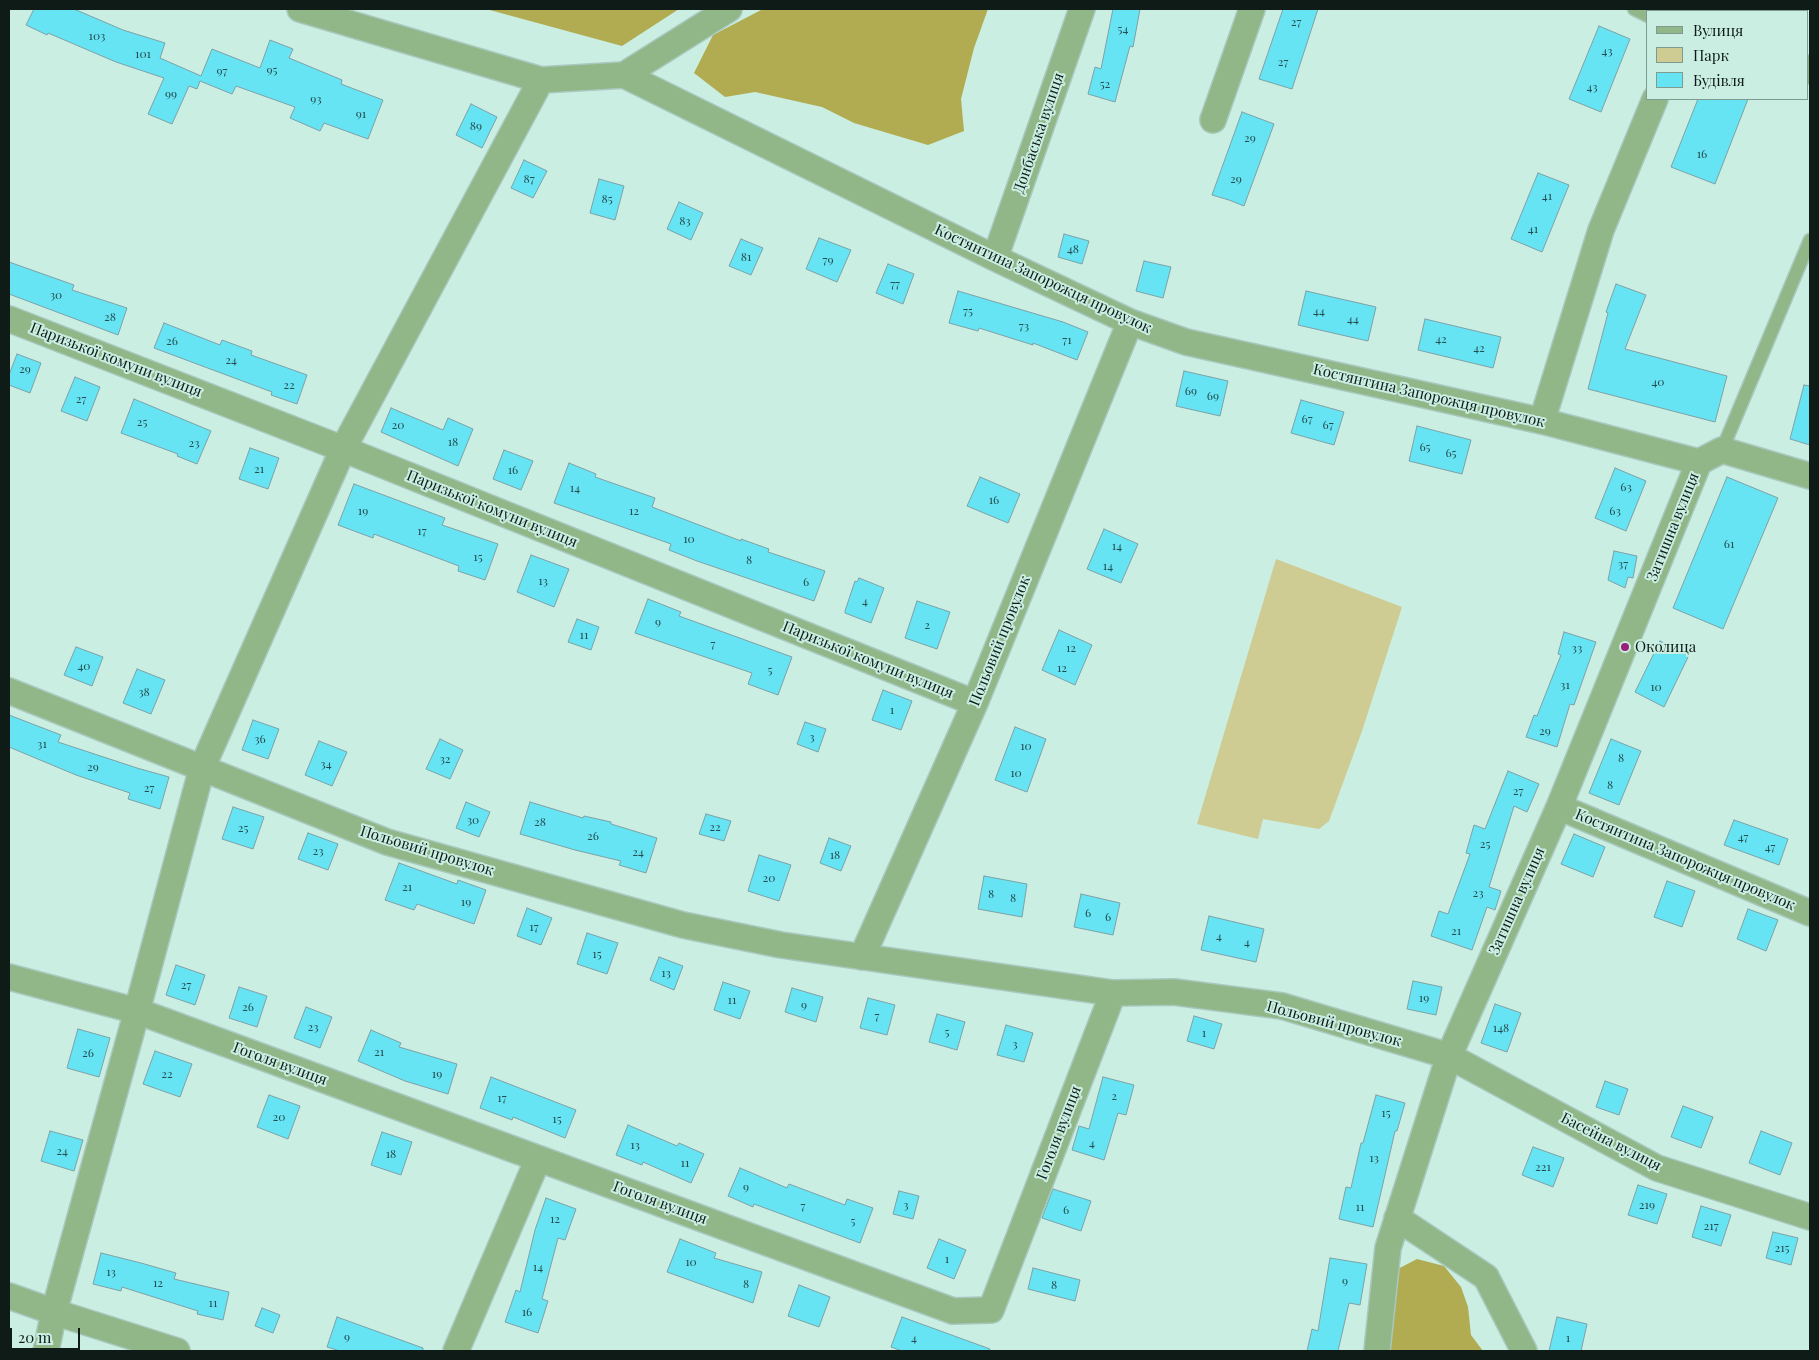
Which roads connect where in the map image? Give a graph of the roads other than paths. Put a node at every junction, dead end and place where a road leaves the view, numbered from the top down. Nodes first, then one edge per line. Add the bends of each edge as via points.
1 (300, 9) edge
2 (729, 9) edge
3 (1082, 9) edge
4 (1252, 9) edge
5 (1634, 9) edge
6 (1646, 15) edge
7 (624, 75) junction
8 (541, 80) junction
9 (1655, 100) edge
10 (1213, 120) dead end
11 (1810, 240) edge
12 (995, 258) junction
13 (9, 319) edge
14 (1130, 322) junction
15 (1542, 421) junction
16 (343, 449) junction
17 (1722, 450) junction
18 (1699, 462) junction
19 (1810, 476) edge
20 (9, 691) edge
21 (975, 703) junction
22 (202, 768) junction
23 (1559, 807) junction
24 (1810, 912) edge
25 (862, 957) junction
26 (9, 977) edge
27 (1113, 993) junction
28 (138, 1011) junction
29 (1449, 1056) junction
30 (538, 1159) junction
31 (1810, 1217) edge
32 (1397, 1218) junction
33 (9, 1296) edge
34 (54, 1312) junction
35 (46, 1351) edge
36 (177, 1351) edge
37 (456, 1351) edge
38 (1377, 1351) edge
39 (1524, 1351) edge

1 - 8 street, Костянтина Запорожця провулок
2 - 7 street
3 - 12 street, Донбаська вулиця
4 - 10 street
5 - 6 lane
7 - 8 street, Костянтина Запорожця провулок
7 - 12 street, Костянтина Запорожця провулок
8 - 16 street
9 - 15 street via 1602,230
11 - 17 lane
12 - 14 street, Костянтина Запорожця провулок
13 - 16 street, Паризької комуни вулиця
14 - 15 street, Костянтина Запорожця провулок via 1186,342
14 - 21 street, Польовий провулок
15 - 18 street, Костянтина Запорожця провулок
16 - 21 street, Паризької комуни вулиця
16 - 22 street
17 - 18 street
17 - 19 street
18 - 23 street, Затишна вулиця
20 - 22 street, Польовий провулок
21 - 25 street, Польовий провулок
22 - 25 street, Польовий провулок via 387,842 683,925 781,946
22 - 28 street
23 - 24 street, Костянтина Запорожця провулок
23 - 29 street, Затишна вулиця
25 - 27 street, Польовий провулок
26 - 28 street, Гоголя вулиця
27 - 29 street, Польовий провулок via 1174,992 1282,1006
27 - 30 street, Гоголя вулиця via 991,1310 953,1311
28 - 30 street, Гоголя вулиця
28 - 34 street
29 - 31 street, Басейна вулиця via 1657,1168
29 - 32 street, Затишна вулиця
30 - 37 street
32 - 38 street, Затишна вулиця via 1388,1248
32 - 39 street via 1486,1277
33 - 34 street
34 - 35 street
34 - 36 street

